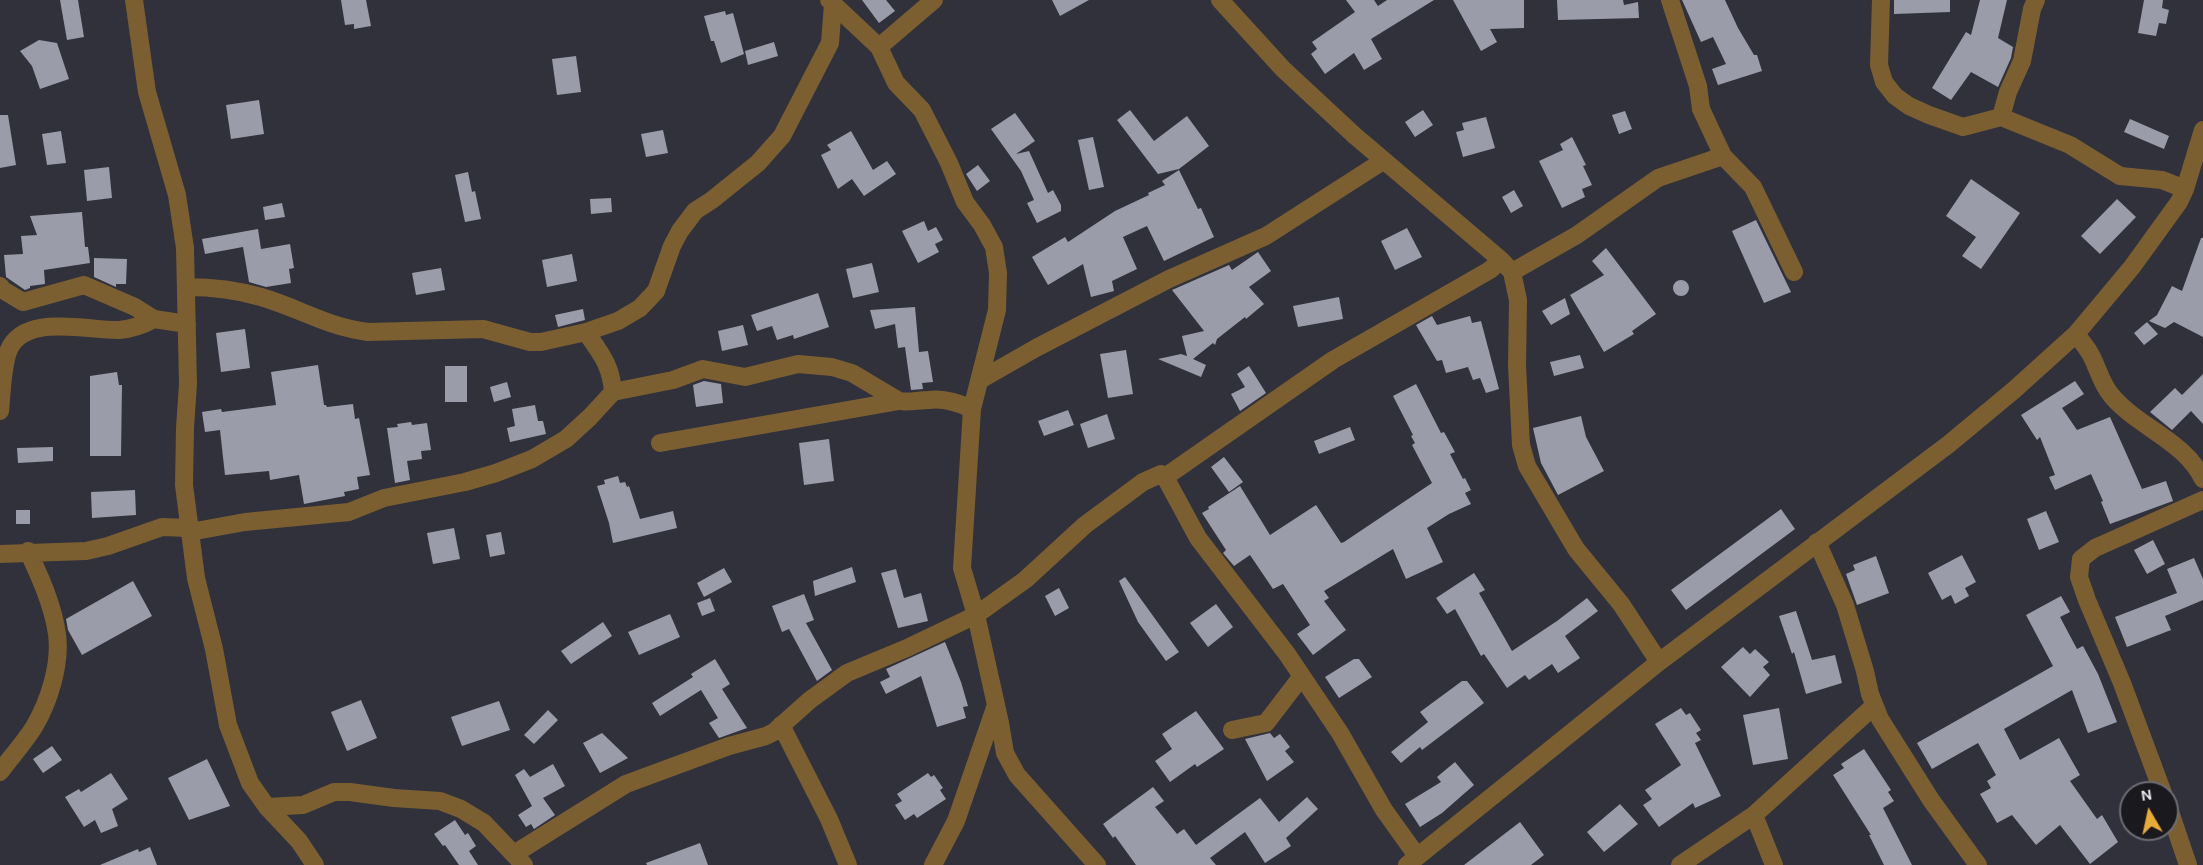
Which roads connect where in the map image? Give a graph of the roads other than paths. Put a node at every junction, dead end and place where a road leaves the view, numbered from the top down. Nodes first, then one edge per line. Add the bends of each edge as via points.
1 (134, 0) edge
2 (933, 0) edge
3 (1220, 0) edge
4 (1670, 0) edge
5 (1881, 0) edge
6 (2036, 0) edge
7 (831, 2) edge
8 (864, 35) junction
9 (830, 43) junction
10 (879, 48) junction
11 (2001, 117) junction
12 (2202, 137) edge
13 (1723, 156) junction
14 (1383, 161) junction
15 (2186, 189) junction
16 (1507, 266) junction
17 (1794, 272) dead end
18 (0, 286) edge
19 (187, 287) junction
20 (154, 320) junction
21 (186, 324) junction
22 (586, 332) junction
23 (2076, 334) junction
24 (0, 336) edge
25 (20, 336) junction
26 (980, 380) junction
27 (613, 392) junction
28 (899, 401) junction
29 (972, 409) junction
30 (0, 411) edge
31 (660, 443) dead end
32 (1165, 477) junction
33 (2203, 479) edge
34 (186, 500) junction
35 (2203, 500) edge
36 (162, 527) junction
37 (190, 530) junction
38 (1816, 542) junction
39 (28, 551) junction
40 (0, 554) edge
41 (976, 615) junction
42 (1659, 662) junction
43 (1302, 676) junction
44 (996, 703) junction
45 (1874, 706) junction
46 (781, 725) junction
47 (1233, 730) dead end
48 (0, 772) edge
49 (2159, 781) edge
50 (267, 807) junction
51 (1754, 814) junction
52 (2179, 838) edge
53 (519, 860) edge
54 (1412, 860) edge
55 (315, 865) edge
56 (848, 865) edge
57 (933, 865) edge
58 (1097, 865) edge
59 (1680, 865) edge
60 (1774, 865) edge
61 (1978, 865) edge
62 (2188, 865) edge

1 - 19 street via 147,92 177,195
2 - 10 street
3 - 14 street via 1282,69
4 - 13 street via 1698,86 1701,110
5 - 11 street via 1879,65 1884,82 1895,96 1909,106 1963,127
6 - 11 street via 2022,61
7 - 8 street
7 - 9 street
8 - 9 street
8 - 10 street
9 - 22 street via 782,136 759,163 695,212 680,231 656,291 640,308 618,321
10 - 26 street via 896,83 922,111 965,202 994,247 997,310
11 - 15 street via 2070,145 2120,176 2162,180
12 - 15 street
13 - 16 street via 1658,178 1577,235
13 - 17 street via 1753,187
14 - 16 street
14 - 26 street via 1266,236 1169,279
15 - 23 street via 2132,267
16 - 32 street via 1490,270 1333,360
16 - 42 street via 1518,300 1521,445 1527,466 1576,549 1621,604
18 - 20 street via 23,302 84,285 135,307
19 - 21 street
19 - 22 street via 210,287 262,297 350,330 483,329 530,342
20 - 21 street
20 - 25 street via 119,330 45,327
21 - 34 street
22 - 27 street via 607,363
23 - 33 street via 2091,355 2109,394 2193,462
23 - 38 street via 1949,444
24 - 25 street
25 - 30 street via 8,351
26 - 29 street
27 - 28 street via 673,380 703,369 745,377 798,364 852,373
27 - 37 street via 566,439 532,459 496,473 465,483 384,498 349,512
28 - 29 street via 950,401
28 - 31 street
29 - 41 street via 962,568
32 - 41 street via 1161,474 1143,482 1085,525 1025,580
32 - 43 street via 1198,538
34 - 36 street
34 - 37 street
35 - 49 street via 2095,548 2081,559 2079,570 2086,600
36 - 37 street
36 - 39 street via 94,549
37 - 50 street via 196,578 228,725 250,783
38 - 42 street
38 - 45 street via 1845,605
39 - 40 street
39 - 48 street via 44,587 57,635 56,667 34,727
41 - 44 street
41 - 46 street via 847,674
42 - 54 street
43 - 47 street via 1266,723
43 - 54 street via 1340,733
44 - 57 street via 956,821
44 - 58 street via 1010,764
45 - 51 street
45 - 61 street via 1931,800
46 - 53 street via 766,736 626,784
46 - 56 street
50 - 53 street via 303,805 326,794 342,792 440,801 483,824
50 - 55 street
51 - 59 street
51 - 60 street
52 - 62 street

